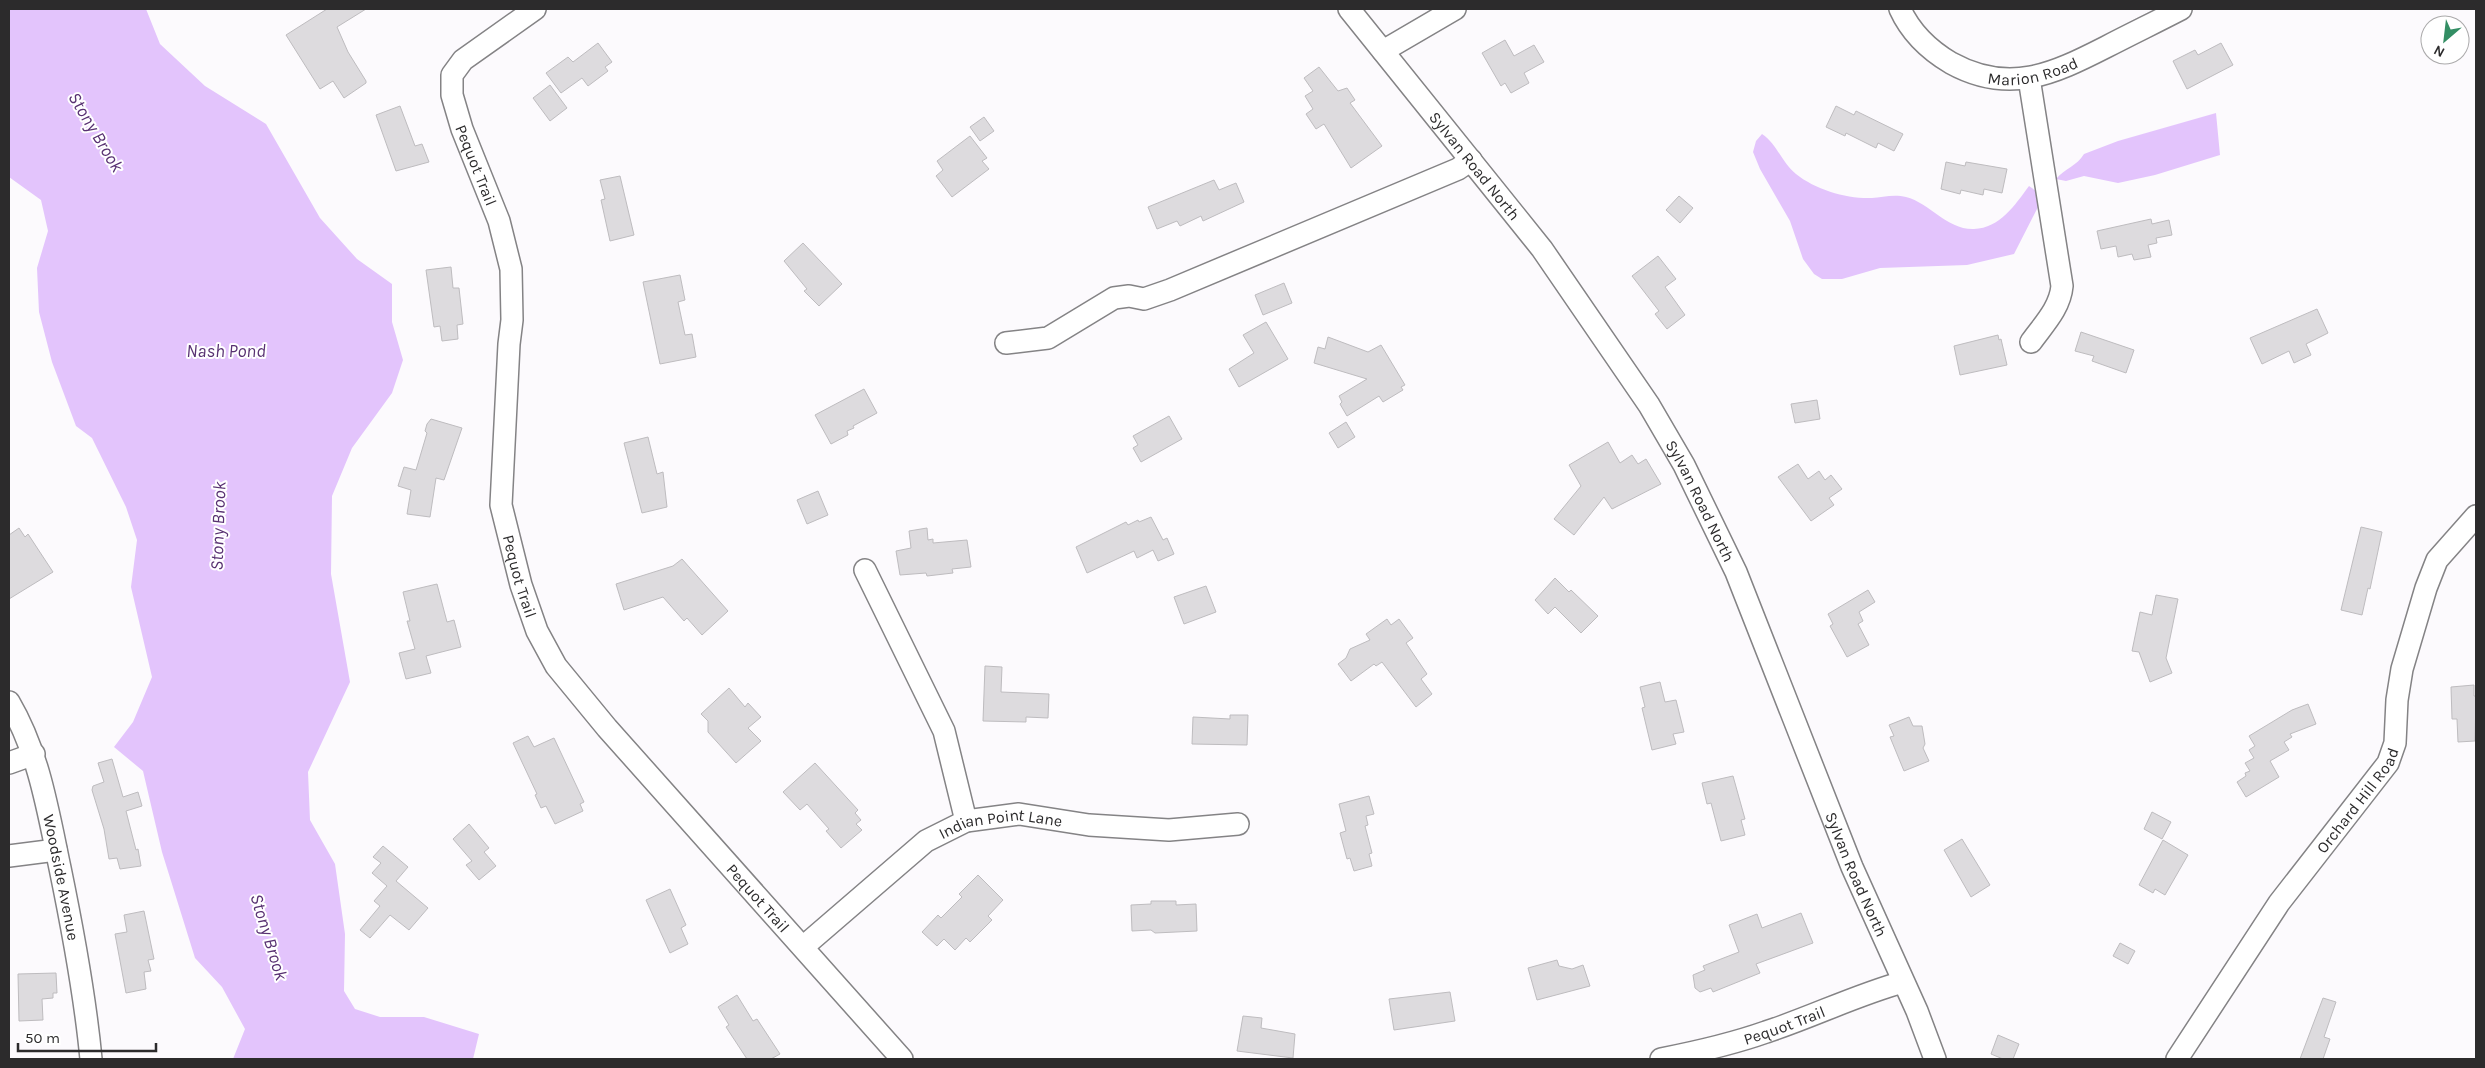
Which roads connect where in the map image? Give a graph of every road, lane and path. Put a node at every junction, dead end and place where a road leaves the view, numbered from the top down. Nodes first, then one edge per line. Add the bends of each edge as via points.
1 (535, 9) edge
2 (1348, 9) edge
3 (1455, 9) edge
4 (1900, 9) edge
5 (2181, 9) edge
6 (1383, 51) junction
7 (2029, 78) junction
8 (1471, 160) junction
9 (2031, 342) dead end
10 (1006, 343) dead end
11 (2476, 516) edge
12 (865, 570) dead end
13 (9, 702) edge
14 (34, 754) junction
15 (9, 763) edge
16 (966, 821) junction
17 (1238, 824) dead end
18 (56, 850) junction
19 (9, 856) edge
20 (803, 947) junction
21 (1903, 982) junction
22 (90, 1059) edge
23 (902, 1059) edge
24 (1662, 1059) edge
25 (1935, 1059) edge
26 (2177, 1059) edge

1 - 20 street, Pequot Trail via 463,60 454,71 451,83 457,114 499,221 511,269 512,320 501,505 521,585 537,631 556,666 613,735
2 - 6 street, Sylvan Road North
3 - 6 street
4 - 7 street, Marion Road via 1925,46 1970,74
5 - 7 street, Marion Road via 2065,68
6 - 8 street, Sylvan Road North
7 - 9 street via 2062,286 2061,298
8 - 10 street via 1458,169 1170,290 1144,299 1130,296 1114,298 1048,338
8 - 21 street, Sylvan Road North via 1531,235 1594,323 1684,464 1736,572 1852,867
11 - 26 street, Orchard Hill Road via 2437,560 2426,588 2402,669 2395,743 2388,763 2280,903
12 - 16 street via 944,731
13 - 14 street, Woodside Avenue
14 - 15 street
14 - 18 street, Woodside Avenue
16 - 17 street, Indian Point Lane via 1020,814 1089,824 1169,830
16 - 20 street, Indian Point Lane via 926,841
18 - 19 street
18 - 22 street, Woodside Avenue via 80,974
20 - 23 street, Pequot Trail
21 - 24 street, Pequot Trail via 1767,1032
21 - 25 street, Sylvan Road North

